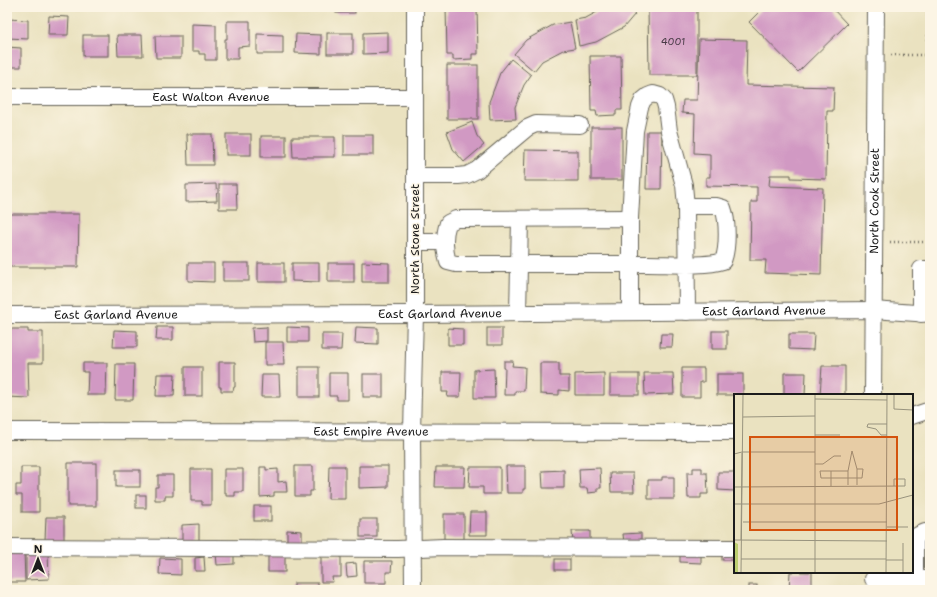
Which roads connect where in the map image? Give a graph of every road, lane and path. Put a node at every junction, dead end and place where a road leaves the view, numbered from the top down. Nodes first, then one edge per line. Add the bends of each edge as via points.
1 (415, 7) edge
2 (876, 7) edge
3 (927, 7) edge
4 (891, 55) dead end
5 (929, 55) edge
6 (7, 97) edge
7 (416, 97) junction
8 (580, 125) dead end
9 (415, 176) junction
10 (686, 206) junction
11 (630, 218) junction
12 (520, 219) junction
13 (415, 242) junction
14 (445, 242) junction
15 (890, 242) dead end
16 (930, 242) edge
17 (520, 264) junction
18 (630, 264) junction
19 (686, 264) junction
20 (930, 269) edge
21 (873, 310) junction
22 (630, 312) junction
23 (687, 312) junction
24 (518, 313) junction
25 (415, 314) junction
26 (925, 314) edge
27 (7, 315) edge
28 (873, 394) edge
29 (930, 410) edge
30 (913, 416) edge
31 (7, 431) edge
32 (412, 431) junction
33 (734, 432) edge
34 (930, 532) edge
35 (7, 547) edge
36 (413, 548) junction
37 (734, 548) edge
38 (873, 580) edge
39 (920, 582) edge
40 (414, 590) edge

1 - 7 street, North Stone Street
2 - 21 street, North Cook Street
3 - 5 path
4 - 5 path
6 - 7 street, East Walton Avenue
7 - 9 street, North Stone Street
8 - 9 street via 536,124 527,128 468,175
9 - 13 street, North Stone Street
10 - 11 street via 684,186 669,131 664,100 653,94 643,100 635,131
10 - 19 street
10 - 19 street via 716,206 723,208 726,215 726,254 723,261 715,264
11 - 12 street
11 - 18 street
12 - 14 street via 456,219 448,223
12 - 17 street
13 - 14 street
13 - 25 street, North Stone Street
14 - 17 street via 448,262
15 - 16 path
17 - 18 street
17 - 24 street
18 - 19 street
18 - 22 street
19 - 23 street
20 - 26 street via 921,268
21 - 23 street, East Garland Avenue
21 - 26 street, East Garland Avenue
21 - 28 street, North Cook Street
22 - 23 street, East Garland Avenue
22 - 24 street, East Garland Avenue
24 - 25 street, East Garland Avenue
25 - 27 street, East Garland Avenue
25 - 32 street, North Stone Street
29 - 30 street
31 - 32 street, East Empire Avenue
32 - 33 street, East Empire Avenue
32 - 36 street, North Stone Street
34 - 39 street via 918,534 915,540
35 - 36 street
36 - 37 street
36 - 40 street, North Stone Street
38 - 39 street

